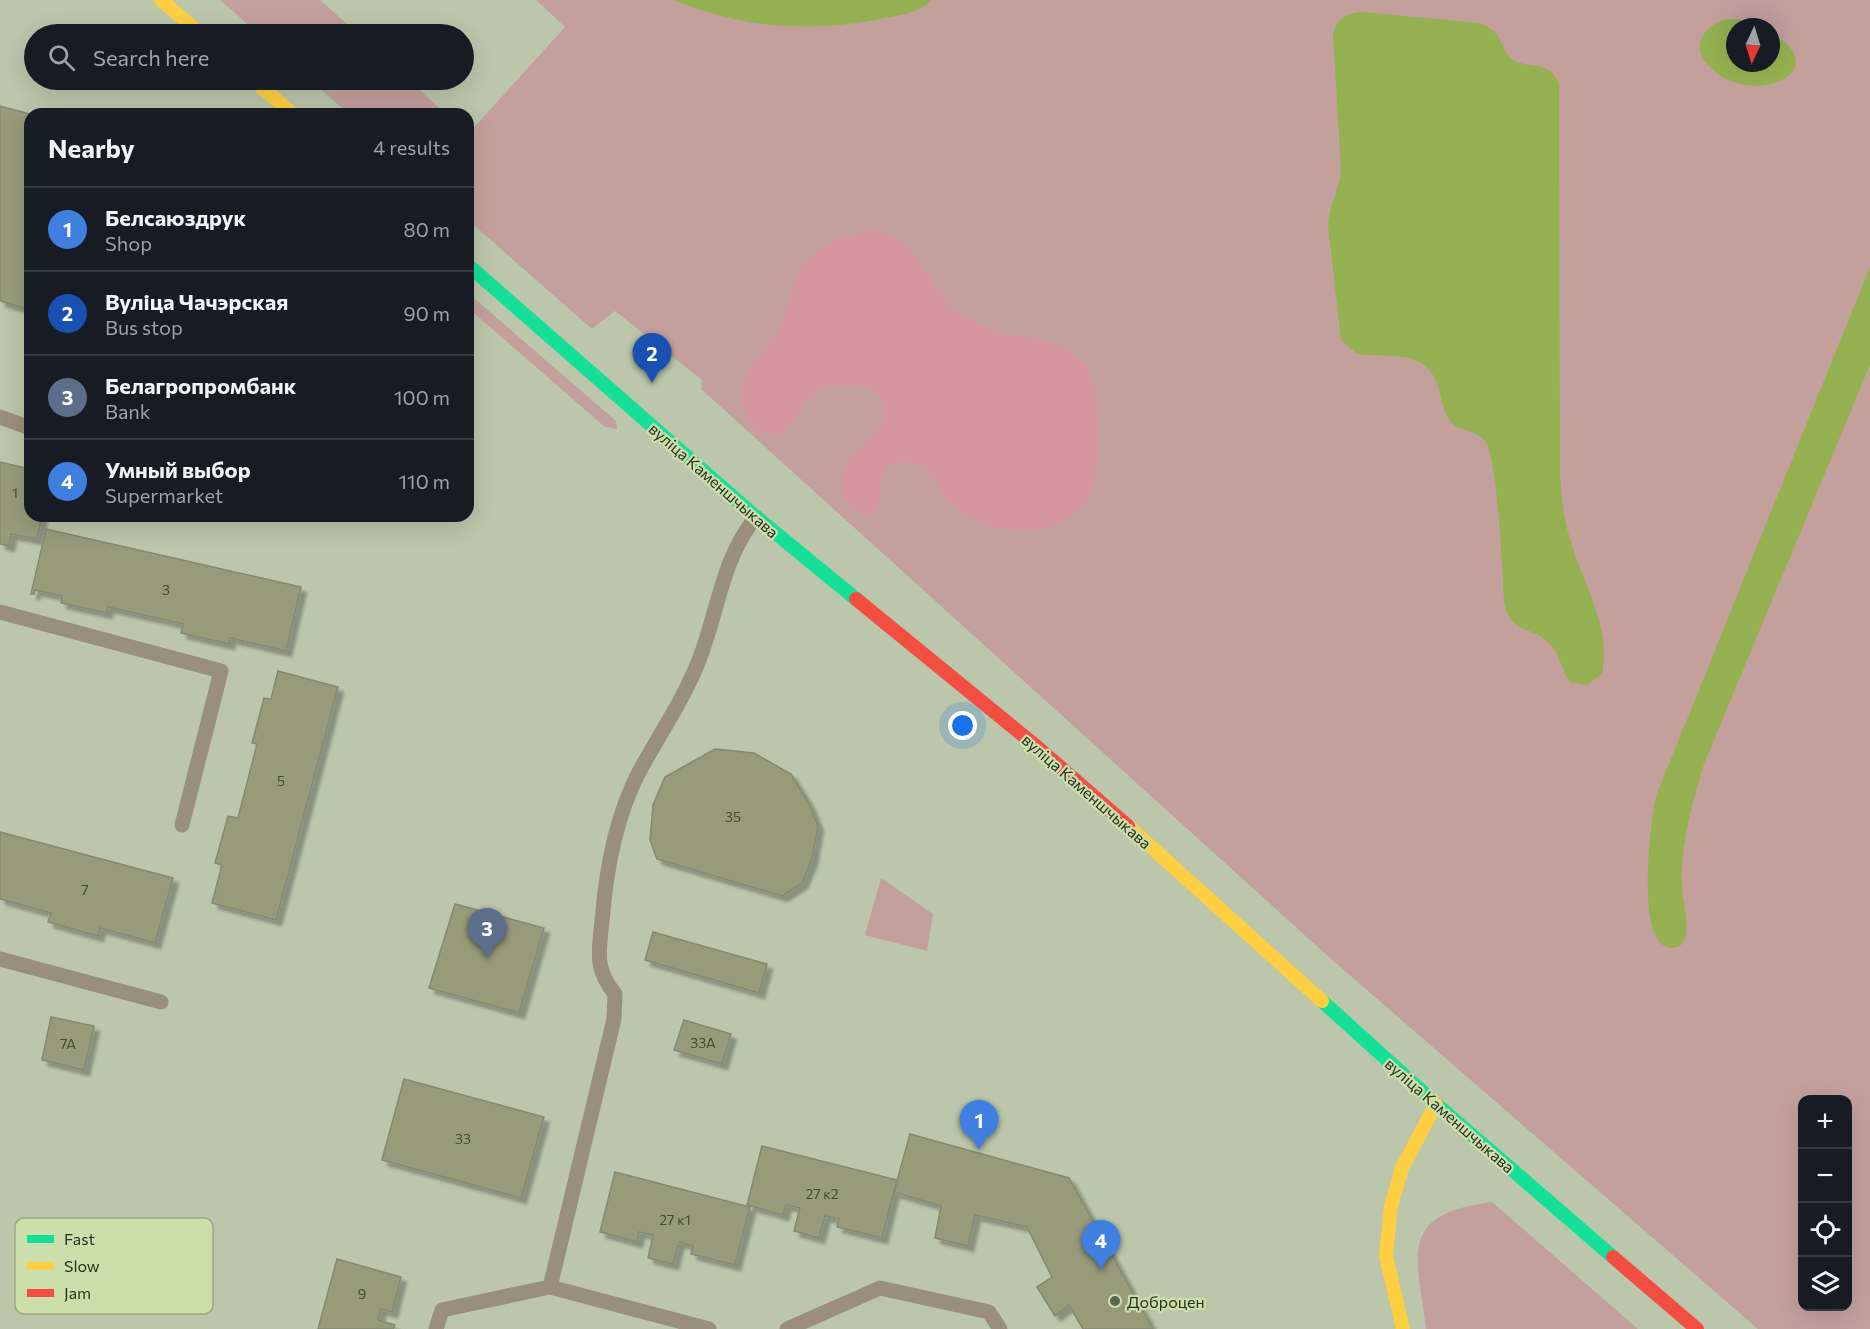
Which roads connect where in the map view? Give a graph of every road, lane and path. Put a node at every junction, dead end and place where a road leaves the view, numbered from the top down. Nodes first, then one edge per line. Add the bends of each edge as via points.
1 (160, 0) edge
2 (189, 24) edge
3 (265, 90) edge
4 (287, 108) edge
5 (474, 270) edge
6 (0, 417) edge
7 (24, 426) edge
8 (756, 517) junction
9 (0, 612) edge
10 (182, 825) dead end
11 (0, 958) edge
12 (161, 1002) dead end
13 (1436, 1104) junction
14 (550, 1287) junction
15 (436, 1329) edge
16 (709, 1329) edge
17 (787, 1329) edge
18 (1000, 1329) edge
19 (1403, 1329) edge
20 (1697, 1329) edge

1 - 2 street
3 - 4 street
5 - 8 street, вуліца Каменшчыкава
6 - 7 lane
8 - 13 street, вуліца Каменшчыкава via 1053,762
8 - 14 lane via 742,534 724,578 699,661 638,774 619,821 609,862 599,963 603,980 615,993 614,1019
9 - 10 lane via 221,671
11 - 12 lane
13 - 19 street via 1402,1168 1392,1206 1386,1256
13 - 20 street, вуліца Каменшчыкава
14 - 15 lane via 442,1310
14 - 16 lane
17 - 18 lane via 880,1288 989,1312

